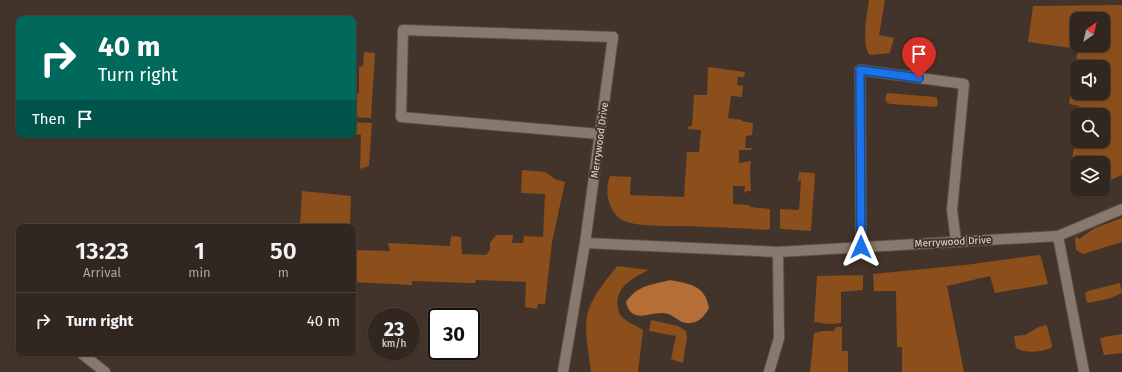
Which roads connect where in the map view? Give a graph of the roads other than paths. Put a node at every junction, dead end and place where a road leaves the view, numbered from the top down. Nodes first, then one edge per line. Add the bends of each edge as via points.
1 (599, 134) junction
2 (1122, 209) edge
3 (1058, 236) junction
4 (956, 241) junction
5 (586, 242) junction
6 (861, 247) junction
7 (778, 252) junction
8 (86, 356) edge
9 (105, 372) edge
10 (564, 372) edge
11 (770, 372) edge
12 (1084, 372) edge

1 - 1 street, Merrywood Drive via 613,37 403,30 401,117
1 - 5 street, Merrywood Drive
2 - 3 street, Merrywood Drive
3 - 4 street, Merrywood Drive
3 - 12 street
4 - 6 street, Merrywood Drive
4 - 6 street via 952,210 964,84 860,70
5 - 7 street, Merrywood Drive
5 - 10 street, Merrywood Drive
6 - 7 street, Merrywood Drive
7 - 11 street via 779,338
8 - 9 street

